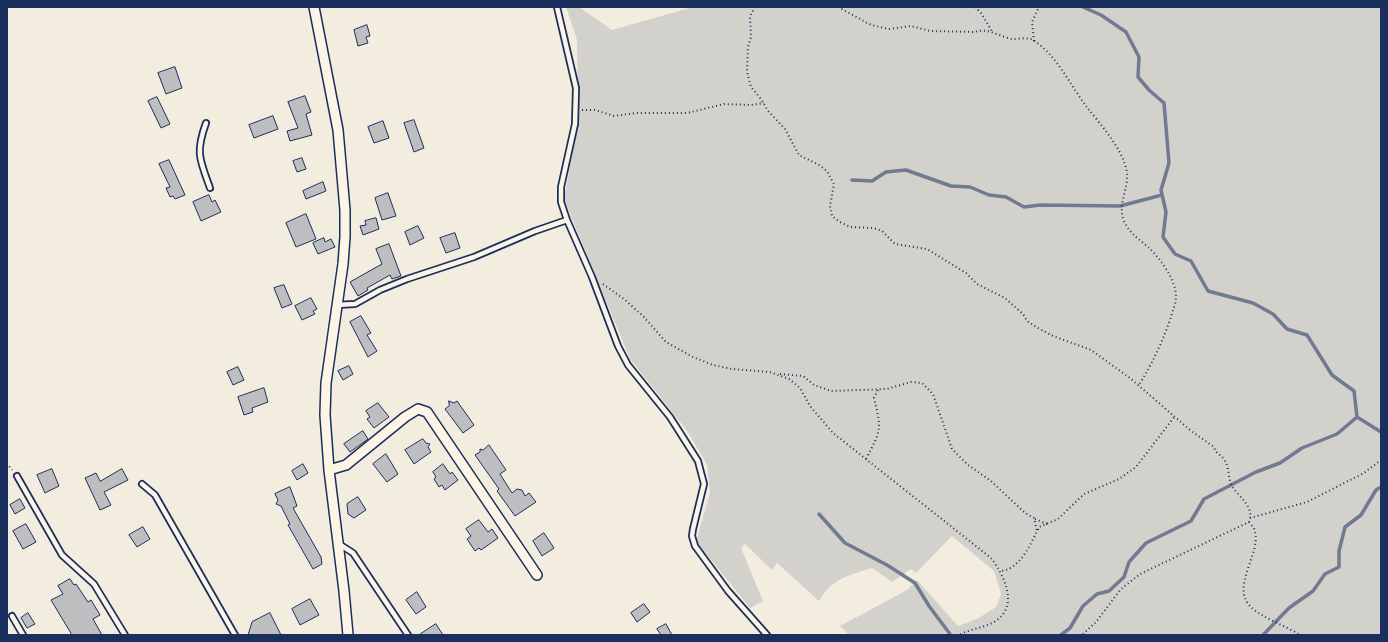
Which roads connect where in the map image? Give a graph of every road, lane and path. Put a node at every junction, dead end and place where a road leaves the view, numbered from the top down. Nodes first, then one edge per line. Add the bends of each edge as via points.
1 (314, 7) edge
2 (557, 7) edge
3 (755, 7) edge
4 (838, 7) edge
5 (975, 7) edge
6 (1039, 7) edge
7 (993, 33) junction
8 (1034, 41) junction
9 (764, 103) junction
10 (577, 109) junction
11 (206, 123) dead end
12 (210, 188) dead end
13 (567, 220) junction
14 (592, 277) junction
15 (336, 305) junction
16 (776, 374) junction
17 (1139, 385) junction
18 (878, 390) junction
19 (1175, 416) junction
20 (866, 459) junction
21 (1381, 460) edge
22 (329, 470) junction
23 (17, 476) dead end
24 (142, 484) dead end
25 (1034, 518) junction
26 (1250, 518) junction
27 (1249, 522) junction
28 (1048, 524) junction
29 (1038, 531) junction
30 (338, 543) junction
31 (1000, 571) junction
32 (537, 575) dead end
33 (12, 616) dead end
34 (23, 635) edge
35 (125, 635) edge
36 (235, 635) edge
37 (348, 635) edge
38 (408, 635) edge
39 (767, 635) edge
40 (959, 635) edge
41 (1082, 635) edge
42 (1300, 635) edge

1 - 15 street via 338,130 342,167 345,237
2 - 10 lane via 572,65
3 - 9 path via 750,16 751,37 747,72 751,87
4 - 7 path via 871,25 889,29 911,26 930,31 980,30
5 - 7 path via 982,13
6 - 8 path via 1032,18
7 - 8 path
8 - 17 path via 1062,70 1120,154 1127,172 1123,194 1124,220 1130,232 1157,257 1173,284 1175,302 1159,350
9 - 10 path via 724,104 687,113 636,113 614,116 595,110
9 - 17 path via 785,129 799,155 827,171 834,184 830,206 832,216 850,227 882,231 894,244 927,248 977,284 1005,298 1036,327 1091,350
10 - 13 lane via 560,187 561,202
11 - 12 lane via 199,157
13 - 14 lane
13 - 15 lane via 474,257 407,279 355,304
14 - 16 path via 624,299 666,342 694,357 732,369
14 - 39 lane via 628,366 670,417 698,462 704,484 693,529 695,546 728,591
15 - 22 street via 326,383
16 - 18 path via 803,376 814,385 831,391
16 - 20 path via 789,379 800,388 810,406 833,433
17 - 19 path
18 - 20 path via 874,398 879,433
18 - 25 path via 911,382 922,383 934,394 952,449 1024,513
19 - 26 path via 1214,447 1223,459 1230,474 1231,485 1249,507
19 - 28 path via 1136,467 1119,479 1084,494 1058,519
20 - 31 path via 983,551
21 - 26 path via 1364,473 1307,502
22 - 30 street
22 - 32 street via 346,465 418,409 427,412
23 - 35 lane via 62,556 94,584
24 - 36 lane via 155,495
25 - 28 path
25 - 29 path
26 - 27 path
27 - 41 path via 1140,574 1121,589 1096,622
27 - 42 path via 1255,531 1256,545 1244,588 1245,597 1253,609
28 - 29 path via 1039,527
29 - 31 path via 1019,560 1011,568
30 - 37 street
30 - 38 lane via 353,554
31 - 40 path via 1008,589 1003,613 989,624
33 - 34 lane

